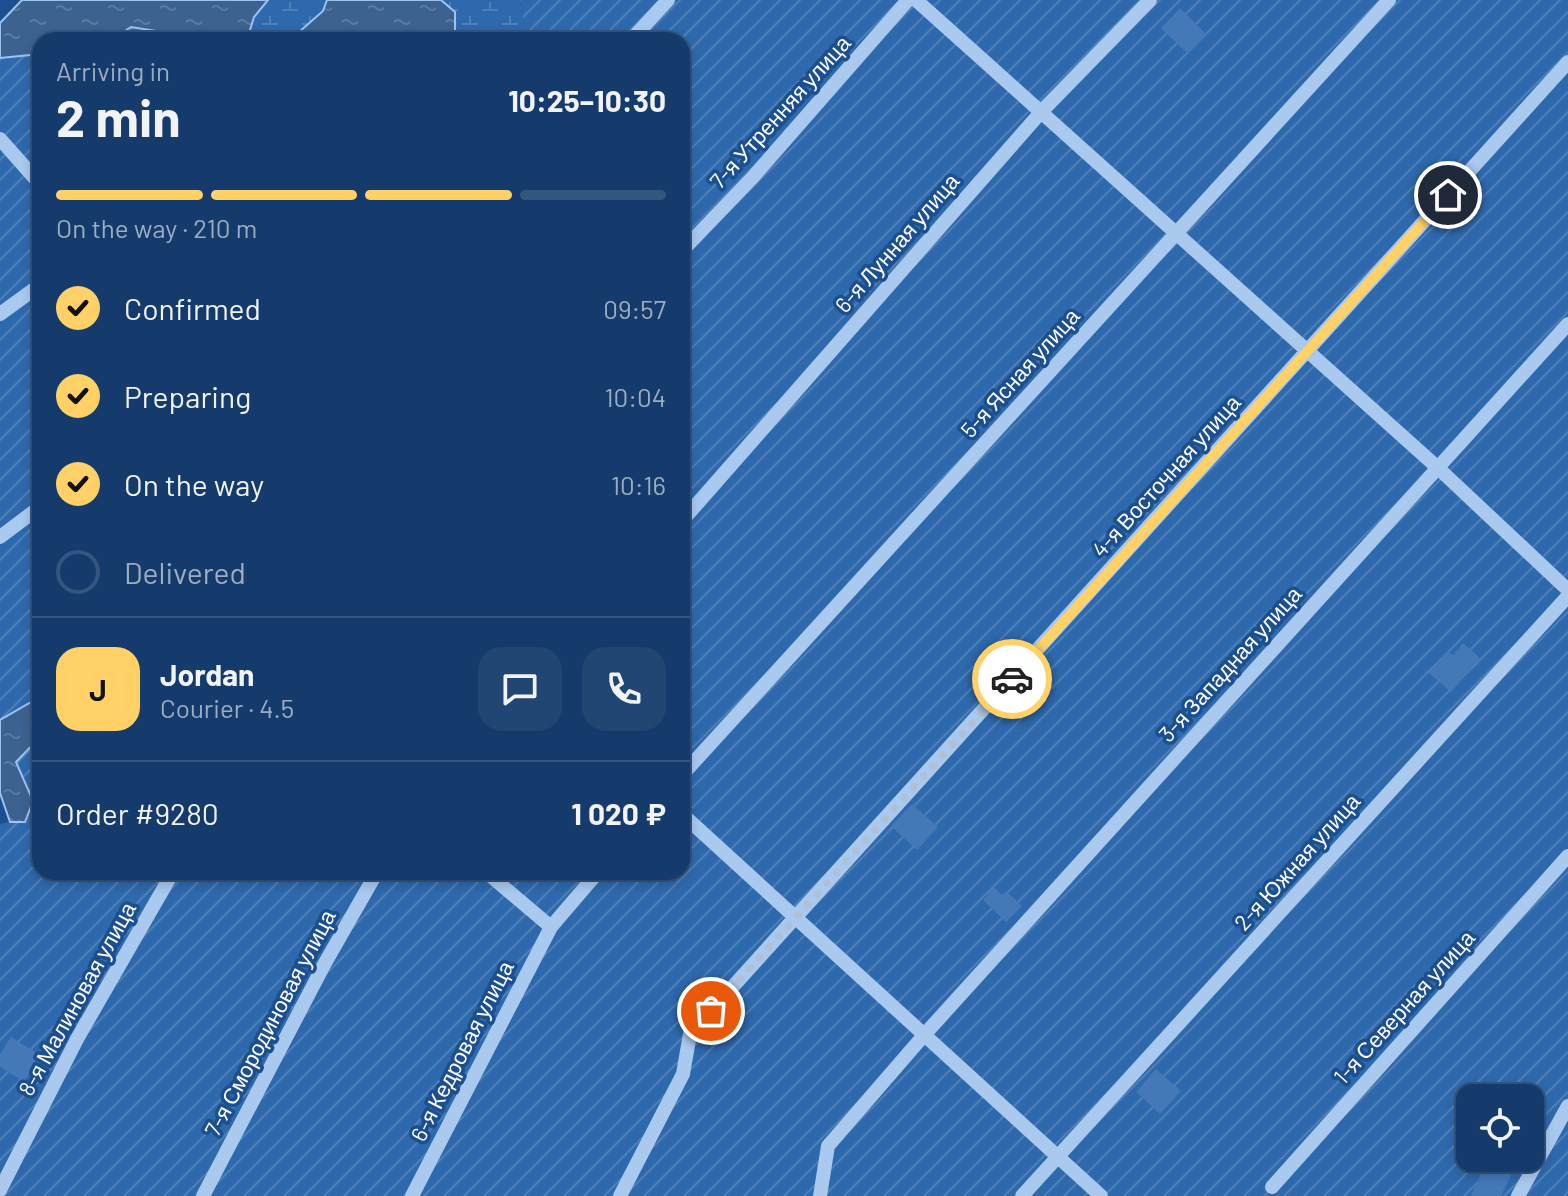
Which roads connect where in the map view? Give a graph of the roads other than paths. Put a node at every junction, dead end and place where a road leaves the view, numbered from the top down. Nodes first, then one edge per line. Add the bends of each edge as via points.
1 (668, 0) edge
2 (908, 0) edge
3 (916, 0) edge
4 (1150, 0) edge
5 (1389, 0) edge
6 (638, 32) edge
7 (1568, 62) edge
8 (1042, 111) junction
9 (0, 139) edge
10 (32, 175) edge
11 (1176, 235) junction
12 (690, 243) edge
13 (32, 291) edge
14 (0, 314) edge
15 (1568, 324) edge
16 (1308, 351) junction
17 (1438, 468) junction
18 (690, 512) edge
19 (32, 513) edge
20 (0, 537) edge
21 (1568, 593) edge
22 (690, 766) edge
23 (690, 822) edge
24 (1568, 856) edge
25 (168, 880) edge
26 (372, 880) edge
27 (495, 880) edge
28 (591, 880) edge
29 (795, 920) junction
30 (551, 927) junction
31 (925, 1034) junction
32 (1568, 1106) edge
33 (1059, 1158) junction
34 (1272, 1187) dead end
35 (0, 1190) edge
36 (203, 1196) edge
37 (412, 1196) edge
38 (620, 1196) edge
39 (820, 1196) edge
40 (1022, 1196) edge
41 (1101, 1196) edge
42 (1518, 1196) edge

1 - 6 street
2 - 12 street, 7-я Утренняя улица
3 - 8 street
4 - 8 street, 6-я Лунная улица
5 - 11 street, 5-я Ясная улица
7 - 16 street, 4-я Восточная улица
8 - 11 street
8 - 18 street, 6-я Лунная улица
9 - 10 street
11 - 16 street
11 - 22 street, 5-я Ясная улица
13 - 14 street
15 - 17 street, 3-я Западная улица
16 - 17 street
16 - 29 street, 4-я Восточная улица
17 - 21 street
17 - 31 street, 3-я Западная улица
19 - 20 street
21 - 33 street, 2-я Южная улица
23 - 29 street
24 - 34 street, 1-я Северная улица
25 - 35 street, 8-я Малиновая улица via 77,1039
26 - 36 street, 7-я Смородиновая улица
27 - 30 street
28 - 30 street, 6-я Кедровая улица
29 - 31 street
29 - 38 street, 4-я Восточная улица via 690,1034 683,1074
30 - 37 street, 6-я Кедровая улица
31 - 33 street
31 - 39 street, 3-я Западная улица via 828,1146
32 - 42 street
33 - 40 street, 2-я Южная улица
33 - 41 street

